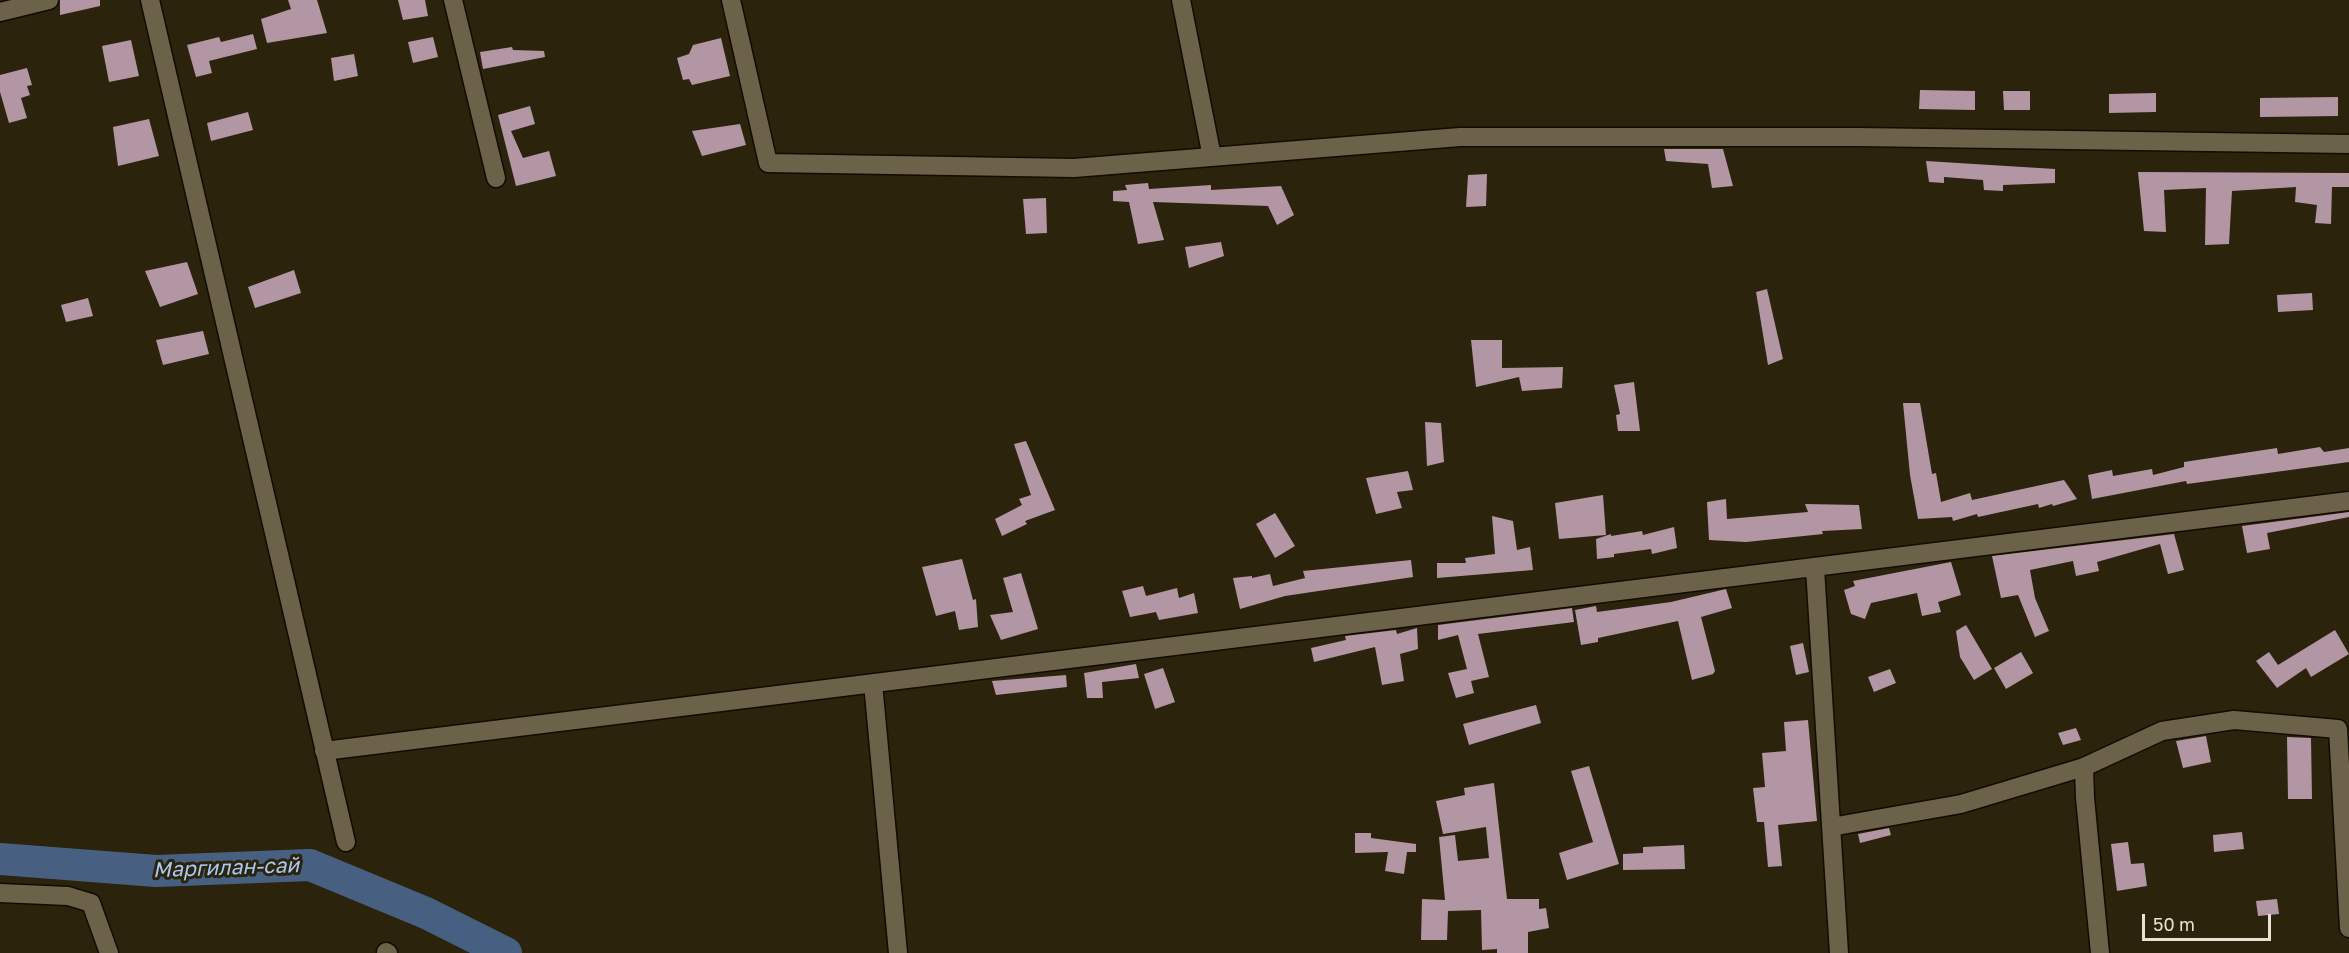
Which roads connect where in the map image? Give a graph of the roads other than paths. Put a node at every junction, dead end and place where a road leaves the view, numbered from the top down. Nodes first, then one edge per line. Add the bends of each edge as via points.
1 (49, 0) edge
2 (150, 0) edge
3 (453, 0) edge
4 (731, 0) edge
5 (1181, 0) edge
6 (0, 12) edge
7 (2349, 144) edge
8 (1212, 157) junction
9 (496, 178) dead end
10 (2349, 501) edge
11 (1815, 568) junction
12 (873, 683) junction
13 (2344, 729) edge
14 (324, 751) junction
15 (2084, 767) junction
16 (1830, 827) junction
17 (346, 842) dead end
18 (0, 893) edge
19 (2349, 928) edge
20 (109, 953) edge
21 (898, 953) edge
22 (1839, 953) edge
23 (2100, 953) edge

1 - 6 street
2 - 14 street
3 - 9 street
4 - 8 street via 768,163 1074,168
5 - 8 street
7 - 8 street via 1858,137 1460,137
10 - 11 street
11 - 12 street
11 - 16 street
12 - 14 street
12 - 21 street
13 - 15 street via 2234,720 2162,731
13 - 19 street
14 - 17 street
15 - 16 street via 1961,804
15 - 23 street
16 - 22 street
18 - 20 street via 68,896 91,903

